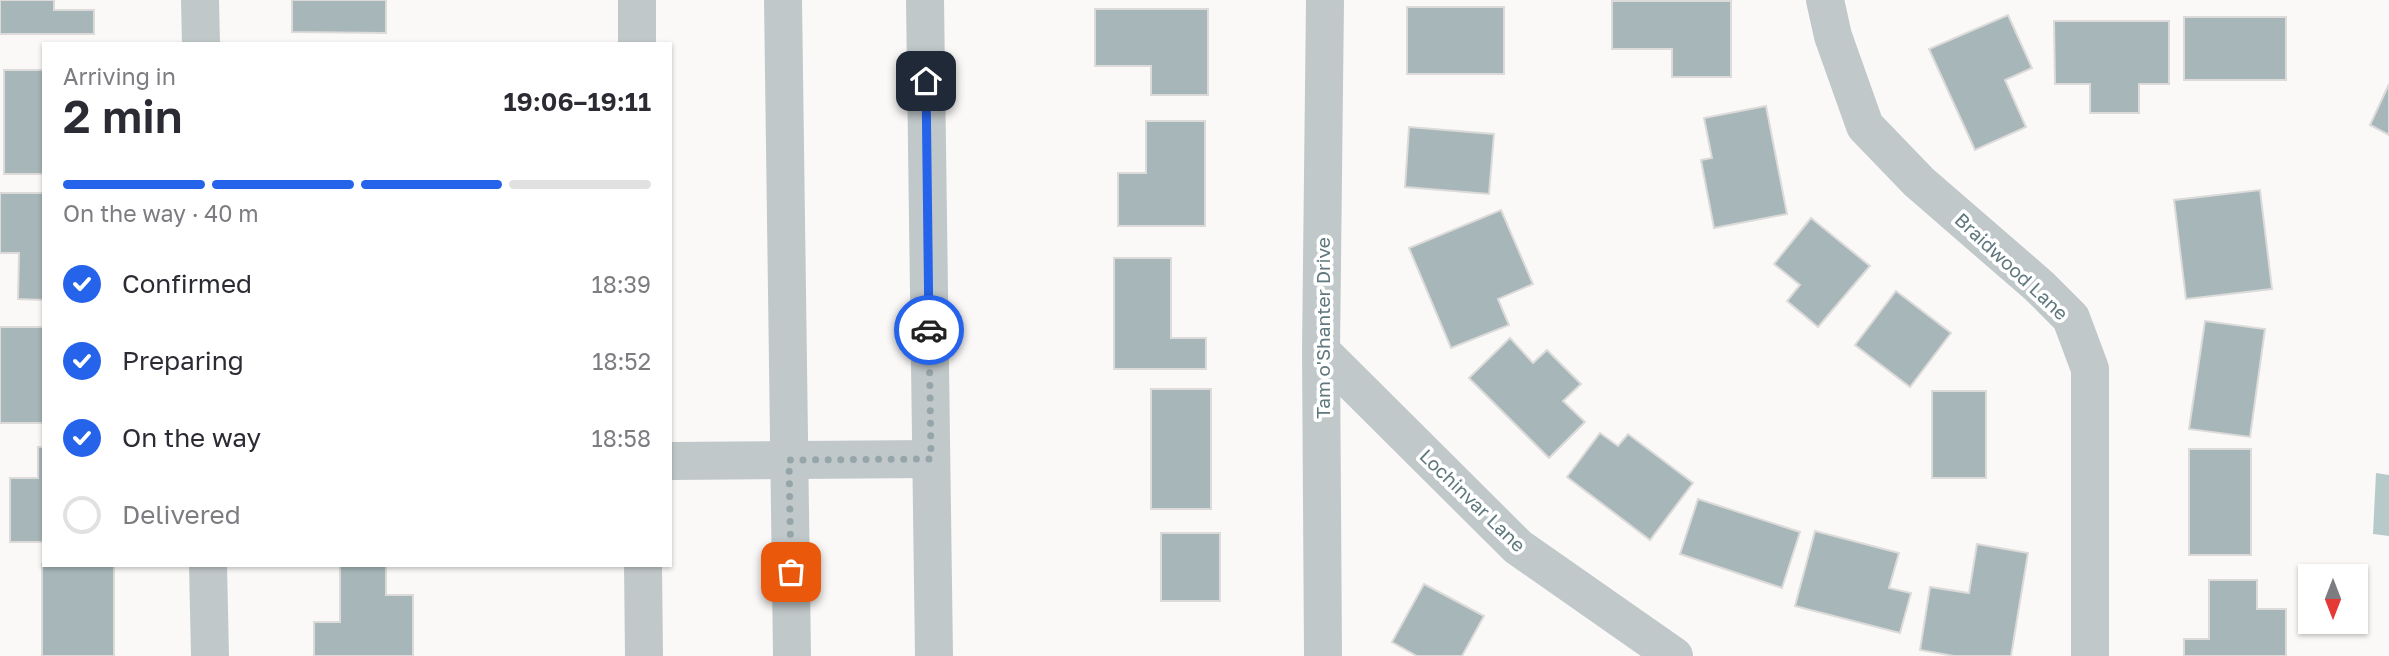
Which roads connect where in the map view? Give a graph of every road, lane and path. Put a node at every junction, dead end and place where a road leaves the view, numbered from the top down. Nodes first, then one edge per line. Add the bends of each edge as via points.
1 (200, 0) edge
2 (637, 0) edge
3 (783, 0) edge
4 (925, 0) edge
5 (1325, 0) edge
6 (1825, 0) edge
7 (201, 42) edge
8 (637, 42) edge
9 (1321, 351) junction
10 (931, 459) junction
11 (789, 460) junction
12 (672, 461) edge
13 (208, 567) edge
14 (643, 567) edge
15 (210, 656) edge
16 (645, 656) edge
17 (792, 656) edge
18 (934, 656) edge
19 (1323, 656) edge
20 (1674, 656) edge
21 (2090, 656) edge

1 - 7 street
2 - 8 street
3 - 11 street
4 - 10 street
5 - 9 street, Tam o'Shanter Drive
6 - 21 street, Braidwood Lane via 1833,36 1866,126 1919,182 2071,318 2090,369
9 - 19 street, Tam o'Shanter Drive
9 - 20 street, Lochinvar Lane via 1518,547
10 - 11 street
10 - 18 street
11 - 12 street
11 - 17 street
13 - 15 street
14 - 16 street

